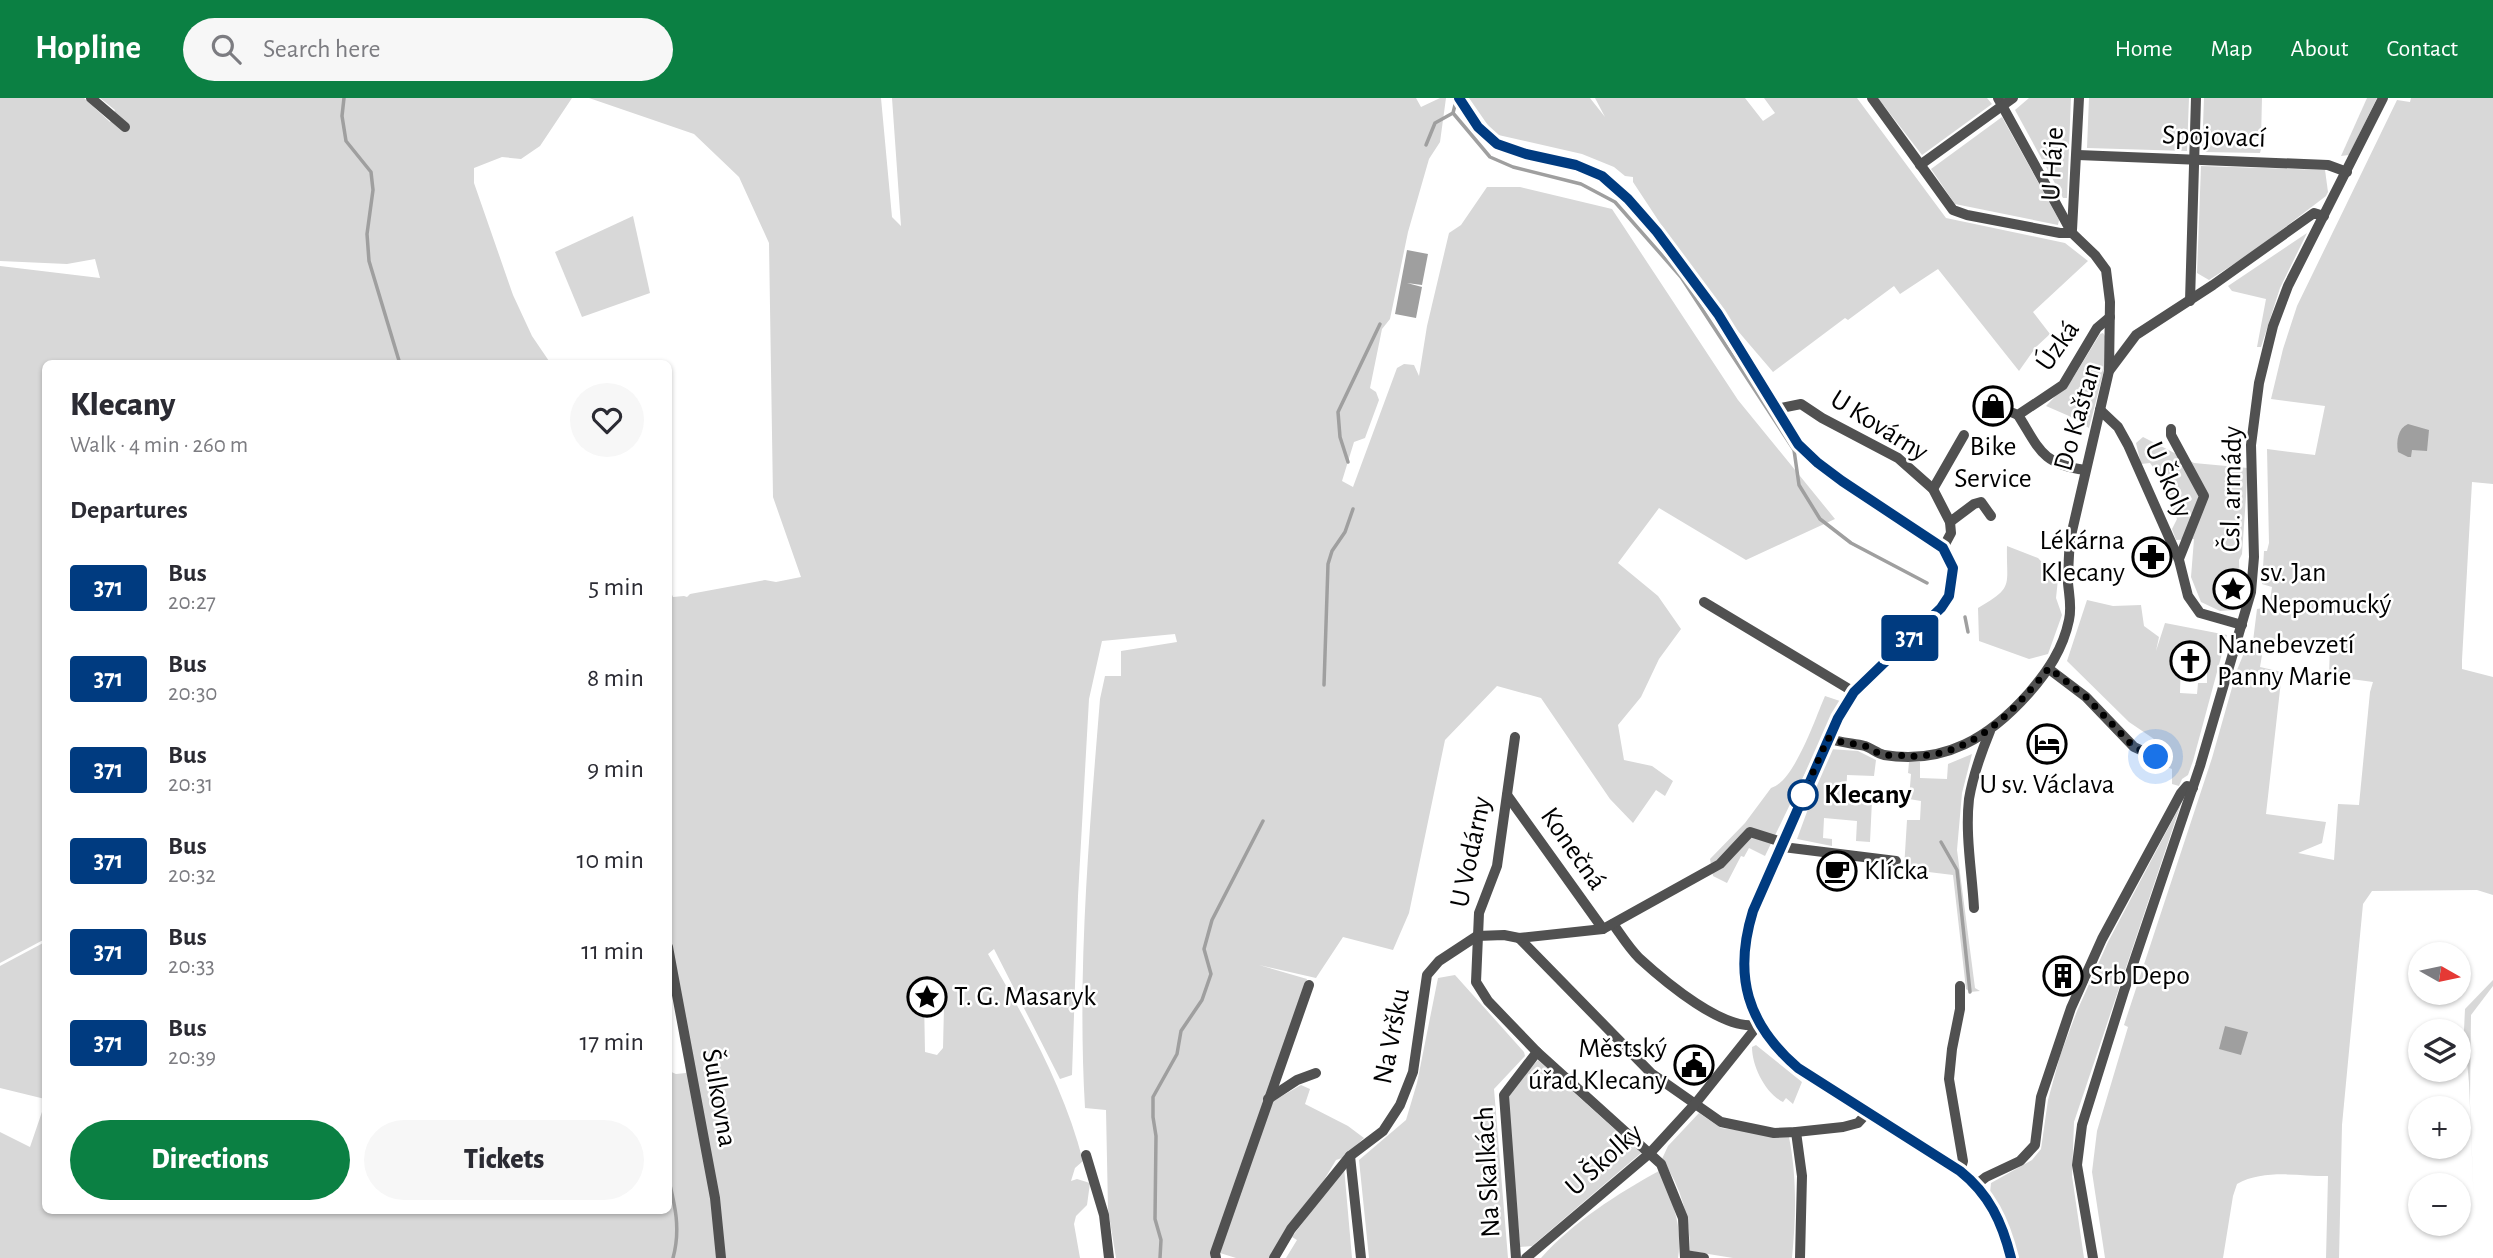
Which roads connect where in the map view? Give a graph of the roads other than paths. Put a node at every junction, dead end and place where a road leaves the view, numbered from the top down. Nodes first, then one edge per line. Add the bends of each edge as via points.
1 (91, 98) edge
2 (1459, 98) edge
3 (1872, 98) edge
4 (2013, 98) edge
5 (2079, 98) edge
6 (2196, 98) edge
7 (2383, 98) edge
8 (2001, 102) edge
9 (125, 127) dead end
10 (2078, 155) junction
11 (2194, 158) junction
12 (1920, 164) junction
13 (2347, 172) junction
14 (2324, 216) junction
15 (2072, 233) junction
16 (2190, 301) junction
17 (2110, 317) junction
18 (2109, 371) junction
19 (1776, 409) junction
20 (2006, 410) dead end
21 (2100, 410) junction
22 (2018, 415) junction
23 (2171, 429) dead end
24 (1964, 435) dead end
25 (2085, 470) junction
26 (1933, 489) junction
27 (1991, 516) dead end
28 (1950, 522) junction
29 (1943, 548) junction
30 (2179, 560) junction
31 (1704, 603) dead end
32 (2242, 625) junction
33 (2049, 668) junction
34 (1854, 692) junction
35 (1990, 731) junction
36 (1515, 737) dead end
37 (1828, 738) junction
38 (2156, 757) dead end
39 (2193, 788) junction
40 (1507, 795) junction
41 (1784, 845) junction
42 (1896, 861) dead end
43 (1974, 908) dead end
44 (1613, 924) junction
45 (1603, 929) junction
46 (1477, 936) junction
47 (1519, 938) junction
48 (672, 968) edge
49 (1309, 985) dead end
50 (1960, 986) dead end
51 (1759, 1024) junction
52 (1537, 1052) junction
53 (1316, 1073) dead end
54 (1268, 1099) junction
55 (1695, 1104) junction
56 (1867, 1113) junction
57 (1796, 1132) junction
58 (1650, 1153) junction
59 (1086, 1155) dead end
60 (1350, 1156) junction
61 (1960, 1171) junction
62 (1977, 1184) junction
63 (1685, 1256) edge
64 (721, 1258) edge
65 (1109, 1258) edge
66 (1216, 1258) edge
67 (1274, 1258) edge
68 (1361, 1258) edge
69 (1516, 1258) edge
70 (1526, 1258) edge
71 (1704, 1258) edge
72 (1800, 1258) edge
73 (2011, 1258) edge
74 (2093, 1258) edge

1 - 9 street
2 - 19 street via 1478,127 1497,144 1576,165 1602,176 1628,199 1704,295
3 - 12 street
4 - 8 street
5 - 10 street, U Háje
6 - 11 street
7 - 13 street, Čsl. armády
8 - 12 street
8 - 15 street
10 - 11 street, Spojovací
10 - 15 street, U Háje
11 - 13 street, Spojovací via 2328,165
11 - 16 street
12 - 15 street via 1953,210
13 - 14 street, Čsl. armády
14 - 16 street, Do Kaštan via 2315,212
14 - 32 street, Čsl. armády via 2288,286 2259,383 2251,445 2254,564
15 - 17 street via 2106,270
16 - 18 street, Do Kaštan via 2136,335
17 - 18 street
17 - 22 street, Úzká via 2097,328 2063,385
18 - 21 street, Do Kaštan
19 - 26 street, U Kovárny via 1801,404 1898,458
19 - 29 street via 1798,444 1818,463
20 - 22 street
21 - 25 street, Do Kaštan
21 - 30 street, U Školy via 2119,427
22 - 25 street via 2032,442 2050,461
23 - 30 street via 2204,496
24 - 26 street
25 - 33 street, Do Kaštan via 2070,540 2070,618
26 - 28 street, U Kovárny
27 - 28 street via 1981,502
28 - 29 street via 1951,533
29 - 34 street via 1953,568 1949,596
30 - 32 street, U Školy via 2188,596 2199,612
31 - 34 street
32 - 39 street, Čsl. armády
33 - 35 street
33 - 38 street via 2086,697 2134,747
34 - 37 street
35 - 37 street via 1946,752 1915,756 1882,754
35 - 43 street via 1969,799
36 - 40 street, U Vodárny
37 - 41 street
39 - 62 street via 2187,786 2181,793 2070,1008 2041,1097 2035,1145 2020,1161
39 - 74 street, Čsl. armády via 2082,1125 2077,1165
40 - 45 street, Konečná
40 - 46 street, U Vodárny via 1497,866 1479,913
41 - 42 street
41 - 44 street via 1750,832 1720,864
41 - 51 street via 1753,911 1745,946 1749,1000
44 - 45 street
44 - 51 street, Konečná via 1638,957 1696,1004 1727,1020 1750,1027
45 - 47 street
46 - 47 street
46 - 52 street, U Vodárny via 1476,982 1488,1002
46 - 60 street, Na Vršku via 1448,953 1427,975 1413,1072 1400,1105 1383,1131
47 - 55 street via 1651,1073
48 - 64 street, Šulkovna via 715,1198
49 - 54 street
50 - 61 street via 1949,1079 1963,1161
51 - 55 street, U Školky
51 - 56 street via 1776,1049 1798,1068
52 - 58 street, U Vodárny
52 - 69 street, Na Skalkách via 1504,1095
53 - 54 street
54 - 66 street
55 - 57 street via 1721,1122 1774,1133
55 - 58 street, U Školky
56 - 57 street via 1858,1123
56 - 61 street
57 - 72 street via 1802,1175
58 - 63 street, U Vodárny via 1661,1164 1683,1218
58 - 70 street, U Školky
59 - 65 street via 1104,1215
60 - 67 street, Na Vršku via 1291,1229
60 - 68 street
61 - 62 street
62 - 73 street via 2004,1228
63 - 71 street

